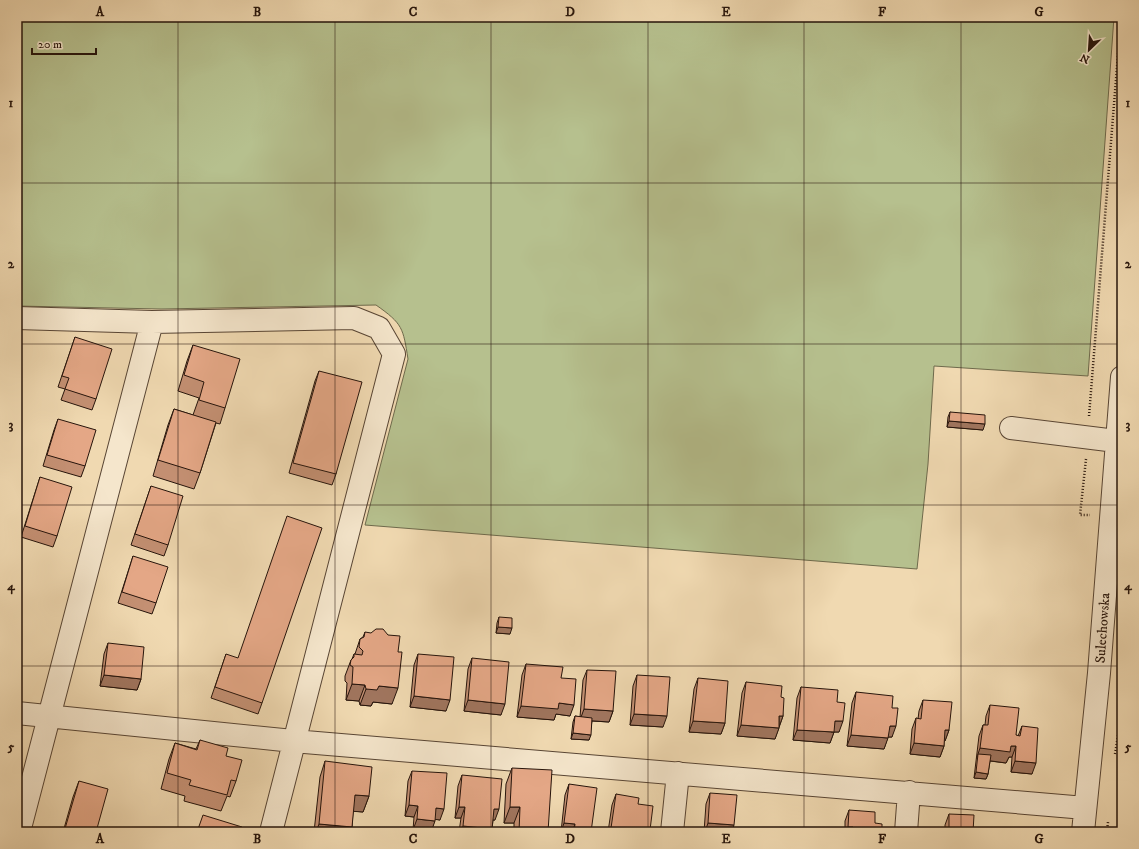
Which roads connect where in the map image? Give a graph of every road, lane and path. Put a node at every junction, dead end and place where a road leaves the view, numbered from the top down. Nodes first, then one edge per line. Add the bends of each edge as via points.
1 (1121, 17) edge
2 (17, 318) edge
3 (152, 322) junction
4 (1122, 377) edge
5 (1011, 428) dead end
6 (1087, 439) junction
7 (1116, 441) junction
8 (1110, 517) junction
9 (1115, 552) edge
10 (17, 712) edge
11 (49, 715) junction
12 (294, 741) junction
13 (678, 773) junction
14 (909, 792) junction
15 (1085, 808) junction
16 (19, 832) edge
17 (270, 832) edge
18 (672, 832) edge
19 (906, 832) edge
20 (1083, 832) edge

1 - 6 path
2 - 3 street
3 - 11 street
3 - 12 street via 354,318 379,328 394,354
4 - 7 street, Sulechowska
5 - 6 street
6 - 7 street
6 - 8 path via 1080,515
7 - 8 street, Sulechowska
8 - 9 street, Sulechowska
9 - 15 street, Sulechowska
10 - 11 street
11 - 12 street
11 - 16 street
12 - 13 street
12 - 17 street
13 - 14 street
13 - 18 street
14 - 15 street
14 - 19 street
15 - 20 street, Sulechowska

